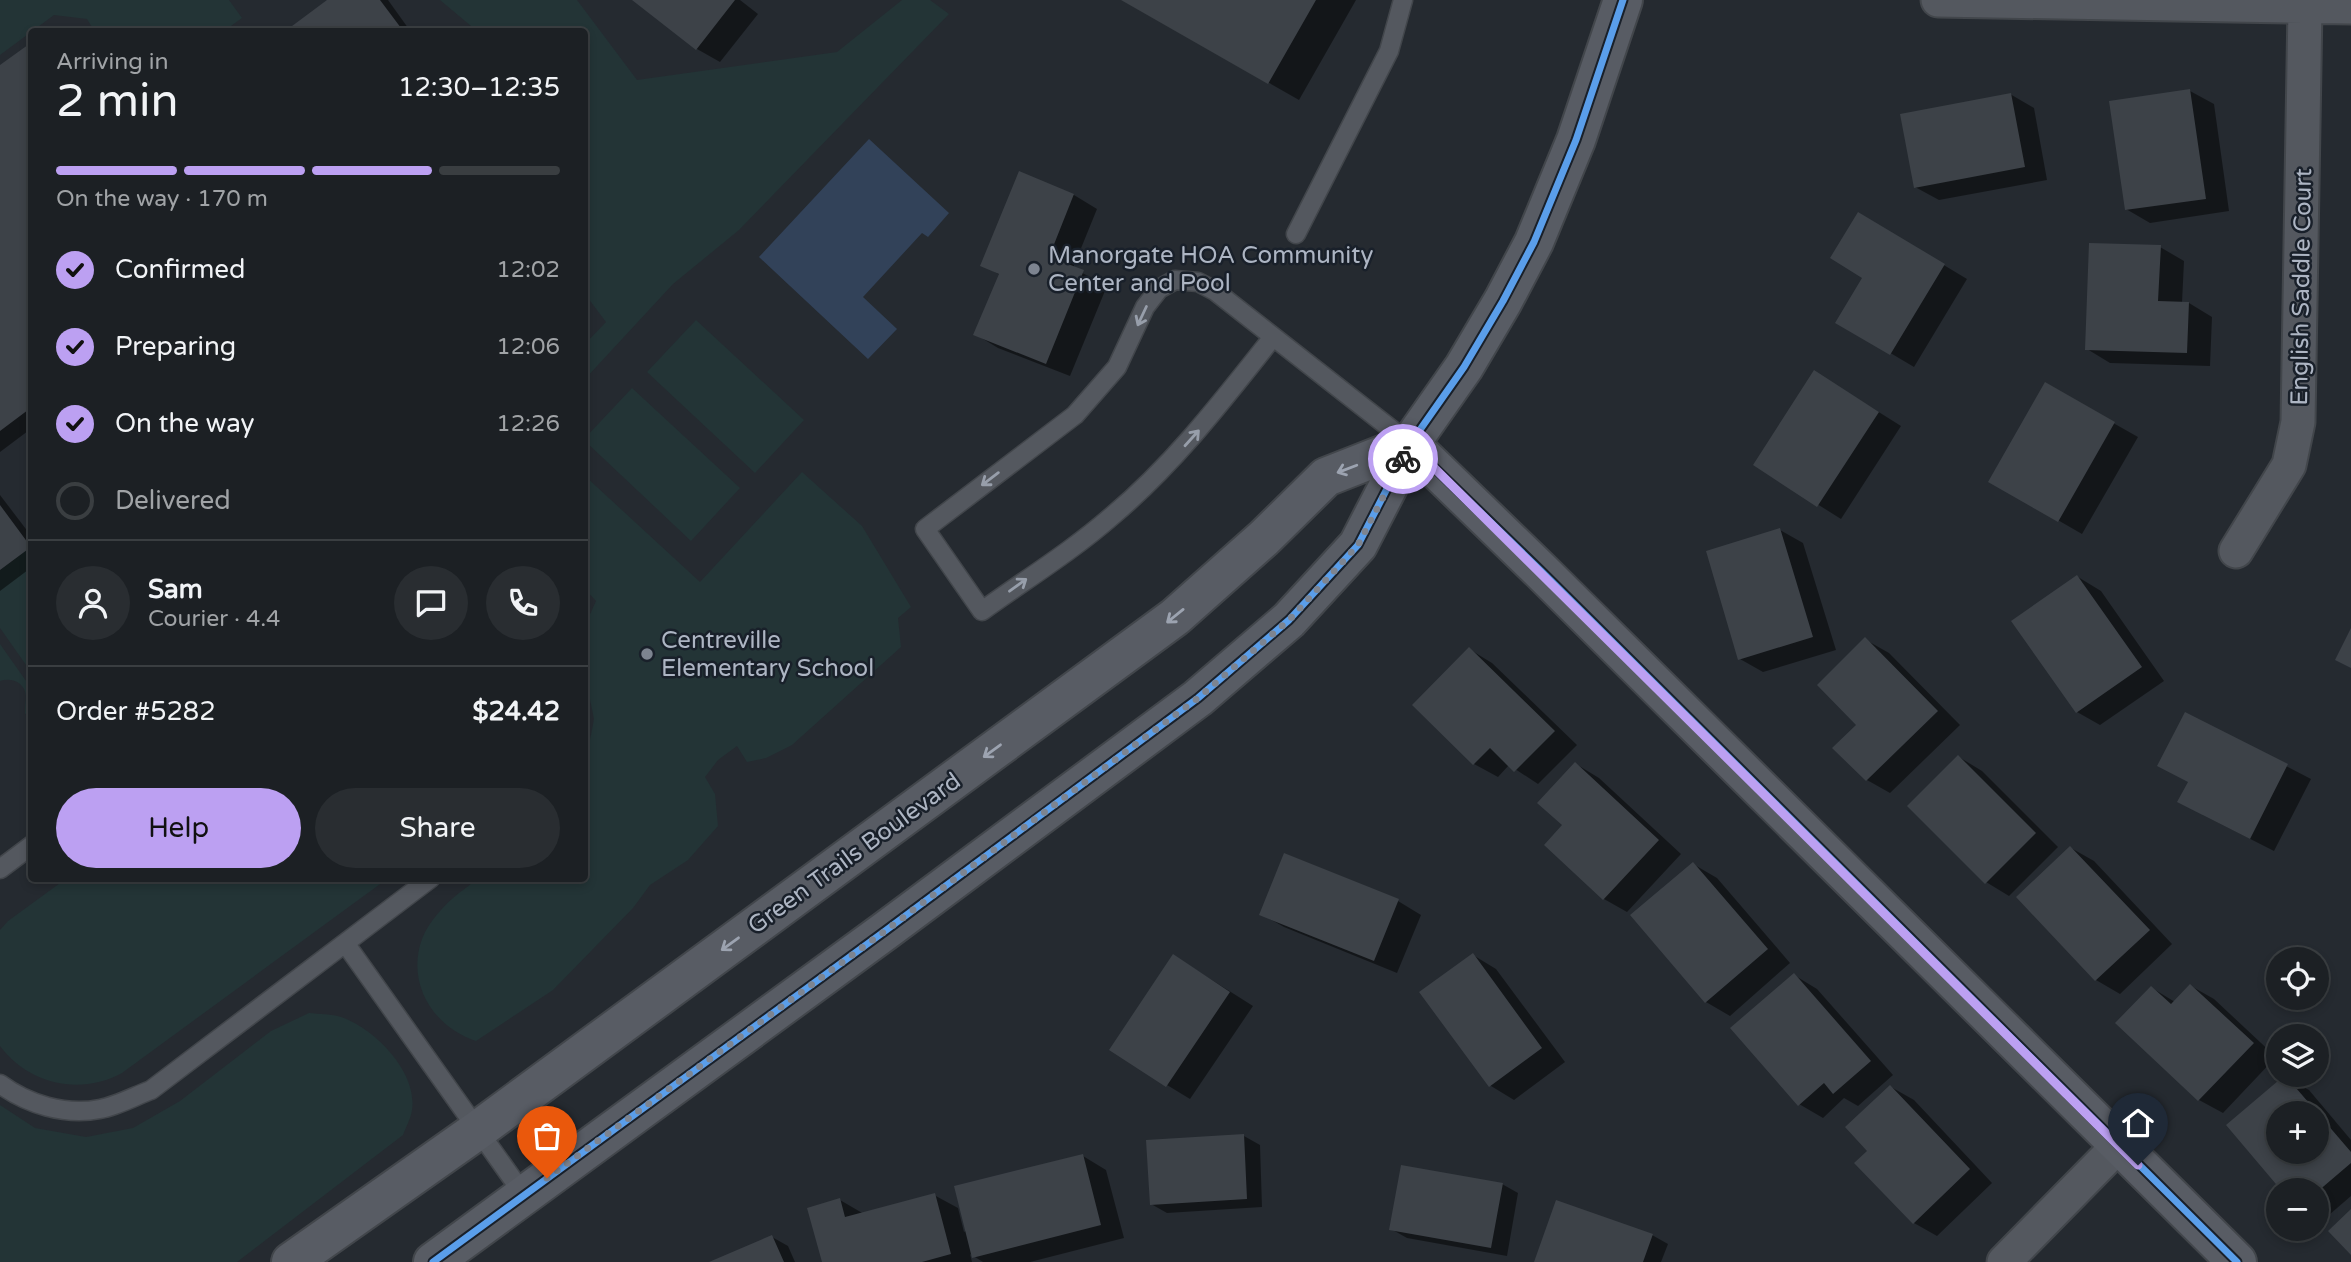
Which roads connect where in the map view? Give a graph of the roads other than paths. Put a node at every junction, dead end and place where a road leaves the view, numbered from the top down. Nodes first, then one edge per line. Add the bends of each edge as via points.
1 (1403, 0) edge
2 (1623, 0) edge
3 (1938, 0) edge
4 (2305, 6) junction
5 (2351, 7) edge
6 (1296, 234) dead end
7 (1273, 337) junction
8 (1410, 444) junction
9 (2236, 551) dead end
10 (28, 848) edge
11 (0, 869) edge
12 (426, 882) edge
13 (345, 943) junction
14 (0, 1084) edge
15 (478, 1130) junction
16 (2119, 1145) junction
17 (524, 1195) junction
18 (291, 1262) edge
19 (433, 1262) edge
20 (2004, 1262) edge
21 (2237, 1262) edge

1 - 6 lane via 1389,51
2 - 8 street via 1576,140 1534,242 1464,367
3 - 4 street
4 - 5 street
4 - 9 street, English Saddle Court via 2298,422 2289,465
7 -> 7 lane via 1198,282 1175,280 1159,289 1117,368 1074,415 925,529 982,611 1111,517 1154,478 1194,437
7 - 8 lane
8 -> 15 street, Green Trails Boulevard via 1326,477 1175,617
8 - 16 street
8 - 17 street via 1358,545 1289,620 1198,698
10 - 11 lane
12 - 13 lane
13 - 14 lane via 151,1090 125,1101 75,1111 21,1098
13 - 15 lane
15 - 17 lane
15 - 18 street, Green Trails Boulevard
16 - 20 street
16 - 21 street
17 - 19 street

